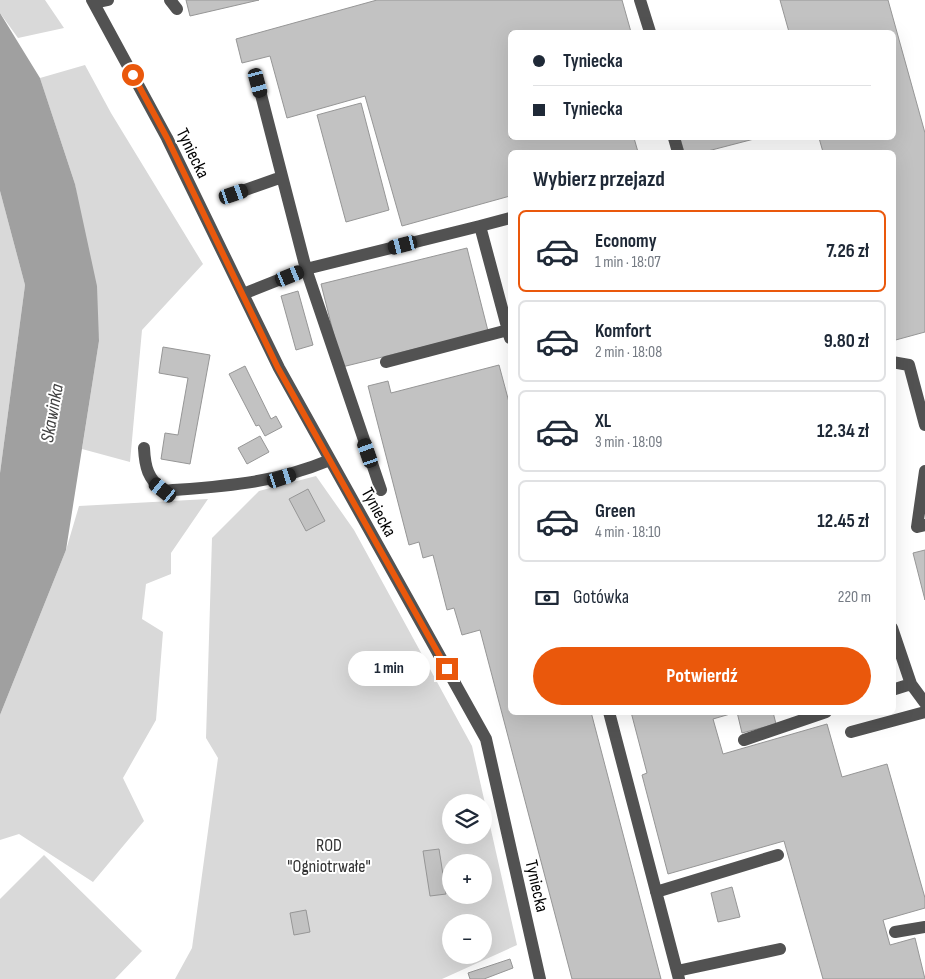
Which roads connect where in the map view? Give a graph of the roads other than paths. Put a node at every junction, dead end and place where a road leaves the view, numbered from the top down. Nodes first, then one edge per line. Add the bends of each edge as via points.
1 (108, 0) edge
2 (640, 0) edge
3 (93, 2) edge
4 (649, 30) edge
5 (258, 83) dead end
6 (282, 177) junction
7 (234, 194) dead end
8 (508, 219) edge
9 (480, 226) junction
10 (306, 269) junction
11 (243, 294) junction
12 (508, 330) edge
13 (508, 334) edge
14 (386, 362) dead end
15 (896, 363) edge
16 (925, 425) edge
17 (144, 448) dead end
18 (330, 460) junction
19 (925, 471) edge
20 (381, 490) dead end
21 (925, 525) edge
22 (896, 640) edge
23 (911, 684) junction
24 (896, 689) edge
25 (925, 703) edge
26 (925, 712) edge
27 (610, 715) edge
28 (817, 715) edge
29 (852, 732) dead end
30 (744, 740) dead end
31 (778, 855) dead end
32 (656, 892) junction
33 (925, 927) edge
34 (895, 932) dead end
35 (780, 949) dead end
36 (678, 975) edge
37 (540, 979) edge

1 - 3 street
2 - 4 street
3 - 11 street, Tyniecka via 167,138
5 - 6 street
6 - 7 street
6 - 10 street
8 - 9 street
9 - 10 street
9 - 12 street
10 - 11 street
10 - 20 street
11 - 18 street, Tyniecka via 278,368
13 - 14 street
15 - 16 street via 909,365
17 - 18 street via 145,467 152,482 163,490 250,484 282,478
18 - 37 street, Tyniecka via 486,739
19 - 21 street via 917,527
22 - 23 street
23 - 24 street
23 - 25 street
26 - 29 street
27 - 32 street
28 - 30 street
31 - 32 street
32 - 36 street
33 - 34 street
35 - 36 street

